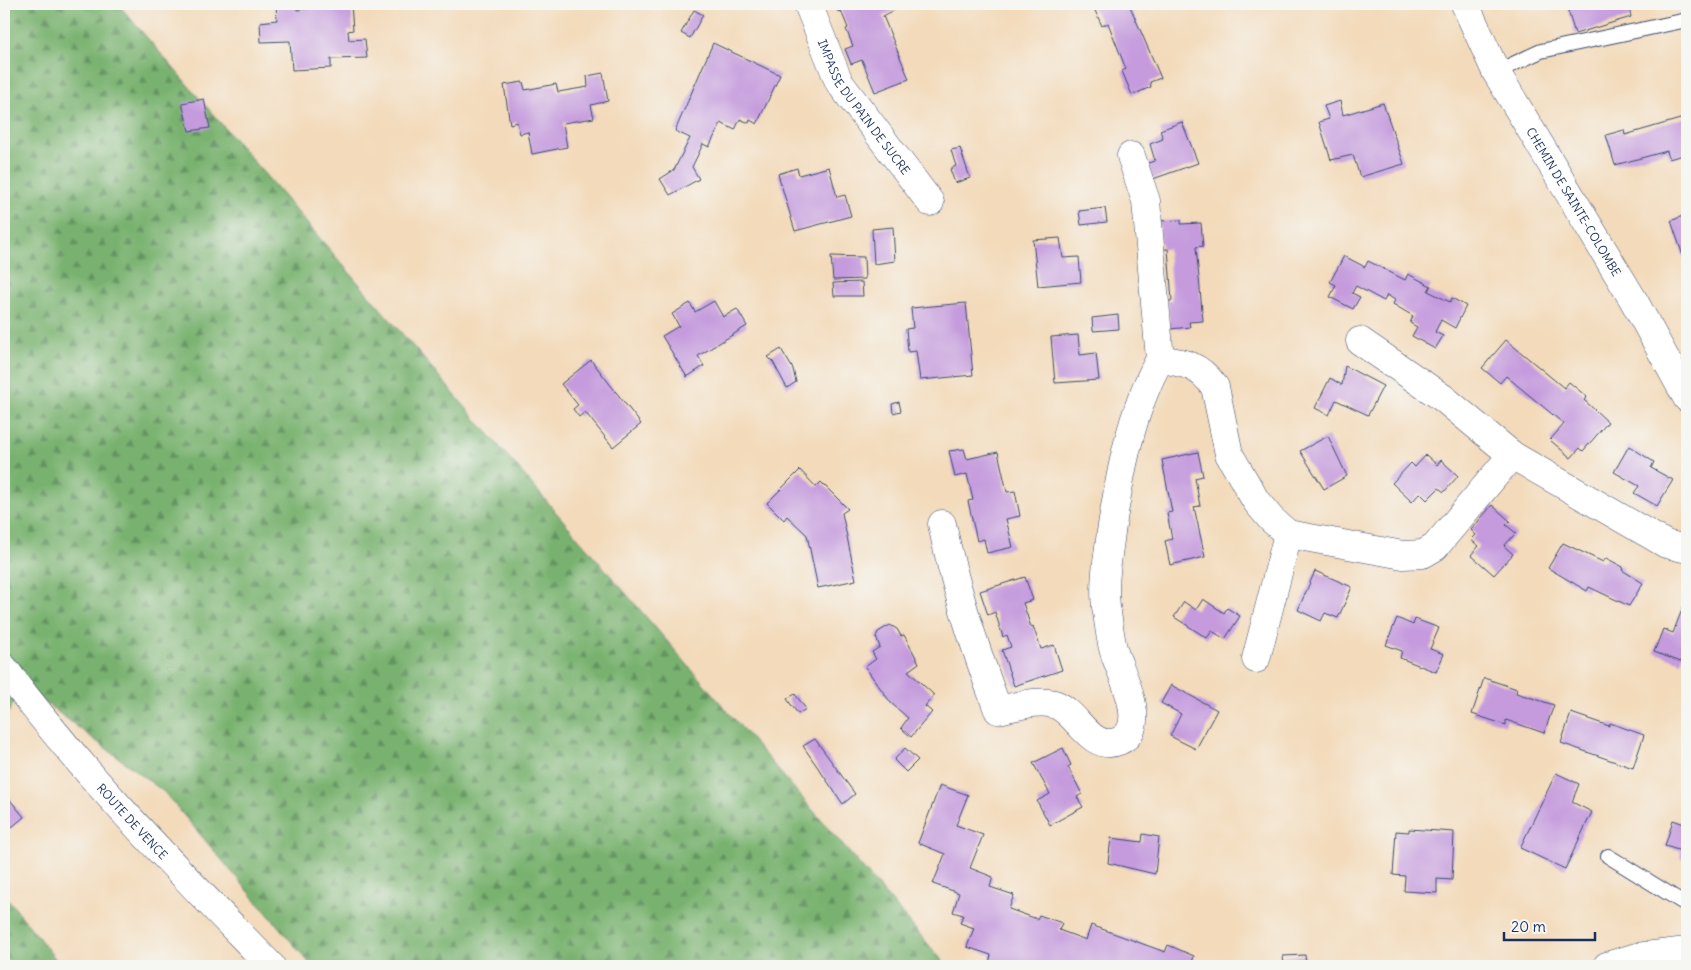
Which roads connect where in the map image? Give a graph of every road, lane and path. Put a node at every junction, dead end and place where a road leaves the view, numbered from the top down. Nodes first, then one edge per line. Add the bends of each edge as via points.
1 (808, 4) edge
2 (1466, 4) edge
3 (1687, 20) edge
4 (1496, 72) junction
5 (1131, 156) dead end
6 (930, 202) dead end
7 (1360, 341) dead end
8 (1160, 359) junction
9 (1687, 398) edge
10 (1512, 455) junction
11 (942, 524) dead end
12 (1288, 534) junction
13 (1687, 549) edge
14 (1256, 659) dead end
15 (4, 668) edge
16 (1608, 856) dead end
17 (1687, 905) edge
18 (1687, 951) edge
19 (271, 966) edge
20 (1607, 966) edge

1 - 6 street, IMPASSE DU PAIN DE SUCRE via 839,82
2 - 4 street, CHEMIN DE SAINTE-COLOMBE
3 - 4 lane via 1541,51
4 - 9 street, CHEMIN DE SAINTE-COLOMBE via 1634,301
5 - 8 street via 1146,201
7 - 10 street via 1442,398
8 - 11 street via 1149,380 1119,479 1105,576 1106,605 1115,654 1133,706 1129,735 1111,743 1099,740 1085,732 1070,714 1055,704 1038,702 998,710 976,653 950,565
8 - 12 street via 1198,368 1215,387 1229,454 1256,501
10 - 12 street via 1435,547 1423,554 1403,555
10 - 13 street via 1666,544
12 - 14 street
15 - 19 street, ROUTE DE VENCE via 45,723 129,820
16 - 17 lane
18 - 20 street via 1637,957

